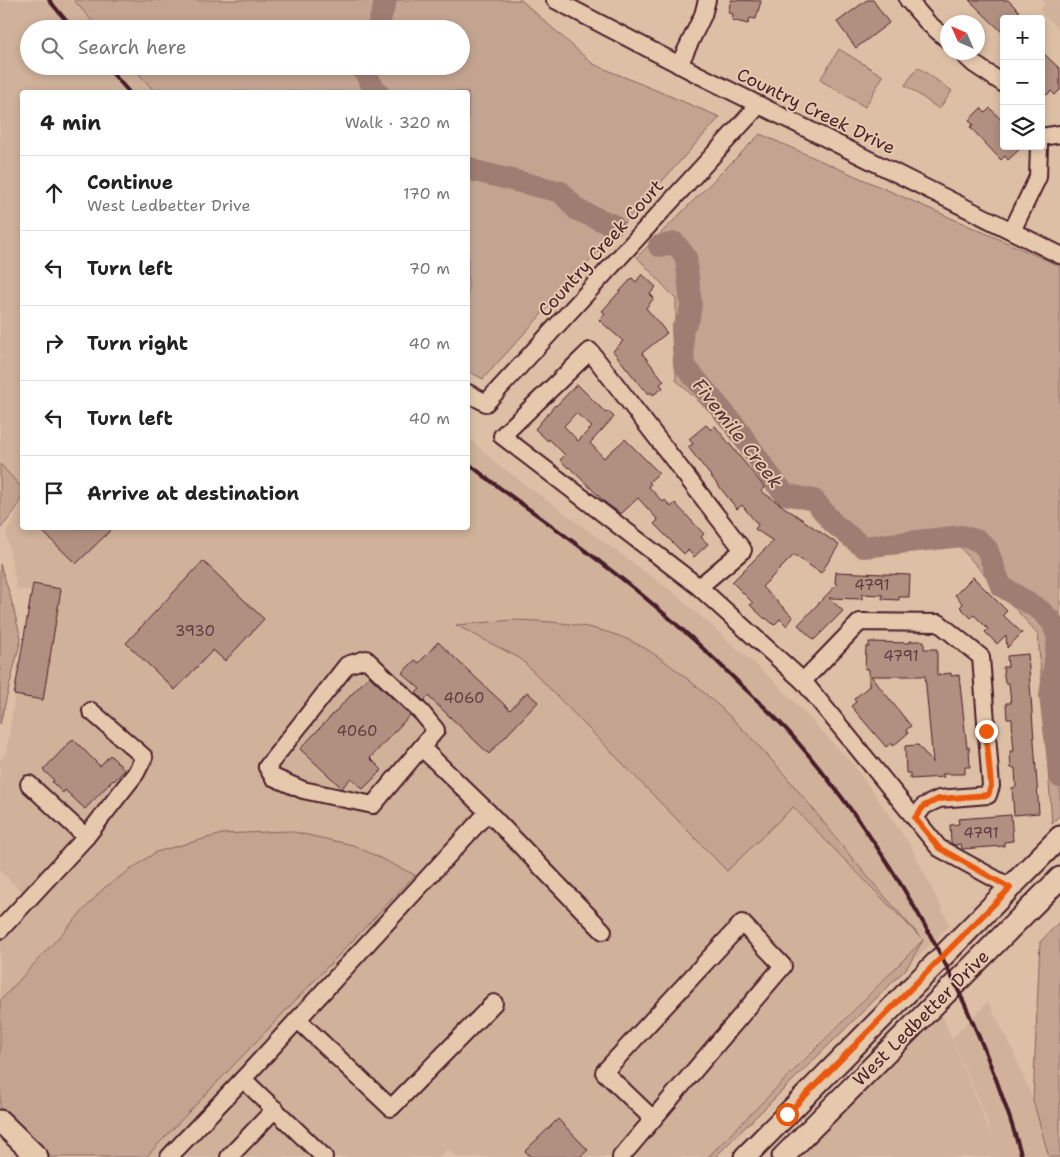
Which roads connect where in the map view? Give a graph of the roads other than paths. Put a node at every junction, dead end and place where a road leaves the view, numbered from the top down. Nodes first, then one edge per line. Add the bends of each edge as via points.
1 (555, 0) edge
2 (707, 0) edge
3 (908, 0) edge
4 (940, 33) edge
5 (970, 60) edge
6 (679, 65) junction
7 (1000, 81) edge
8 (759, 105) junction
9 (1060, 134) edge
10 (1045, 136) edge
11 (1039, 150) edge
12 (1012, 231) junction
13 (1060, 255) edge
14 (470, 394) edge
15 (698, 587) junction
16 (802, 681) junction
17 (90, 711) dead end
18 (422, 748) junction
19 (29, 784) dead end
20 (488, 812) junction
21 (915, 818) junction
22 (86, 836) junction
23 (1060, 837) edge
24 (1060, 878) edge
25 (1010, 888) junction
26 (1031, 908) junction
27 (0, 930) edge
28 (603, 931) dead end
29 (494, 1003) dead end
30 (298, 1020) junction
31 (243, 1079) junction
32 (275, 1109) junction
33 (653, 1120) junction
34 (0, 1121) edge
35 (37, 1157) edge
36 (169, 1157) edge
37 (229, 1157) edge
38 (324, 1157) edge
39 (621, 1157) edge
40 (745, 1157) edge
41 (783, 1157) edge

1 - 6 street, Country Creek Drive
2 - 6 street
3 - 4 street
5 - 7 street
6 - 8 street, Country Creek Drive
8 - 12 street, Country Creek Drive
8 - 14 street, Country Creek Court via 486,403
9 - 10 street
11 - 12 street via 1038,177
12 - 13 street, Country Creek Drive
15 - 15 street via 502,436 590,352 743,550
15 - 16 street
16 - 21 street
16 - 21 street via 860,622 939,623 981,657 991,786 988,795 939,799 924,806
17 - 22 street via 144,756 136,773
18 - 18 street via 436,730 366,659 347,665 266,767 273,777 303,790 372,805
18 - 20 street
19 - 22 street
20 - 28 street
20 - 30 street
21 - 25 street via 939,848
22 - 27 street
23 - 25 main road, West Ledbetter Drive
24 - 26 main road, West Ledbetter Drive
25 - 26 main road
25 - 40 main road, West Ledbetter Drive
26 - 41 main road, West Ledbetter Drive
29 - 30 street via 391,1108
30 - 31 street
31 - 32 street
31 - 36 street
32 - 37 street
32 - 38 street
33 - 33 street via 783,966 742,923 604,1072
33 - 39 street
34 - 35 main road

